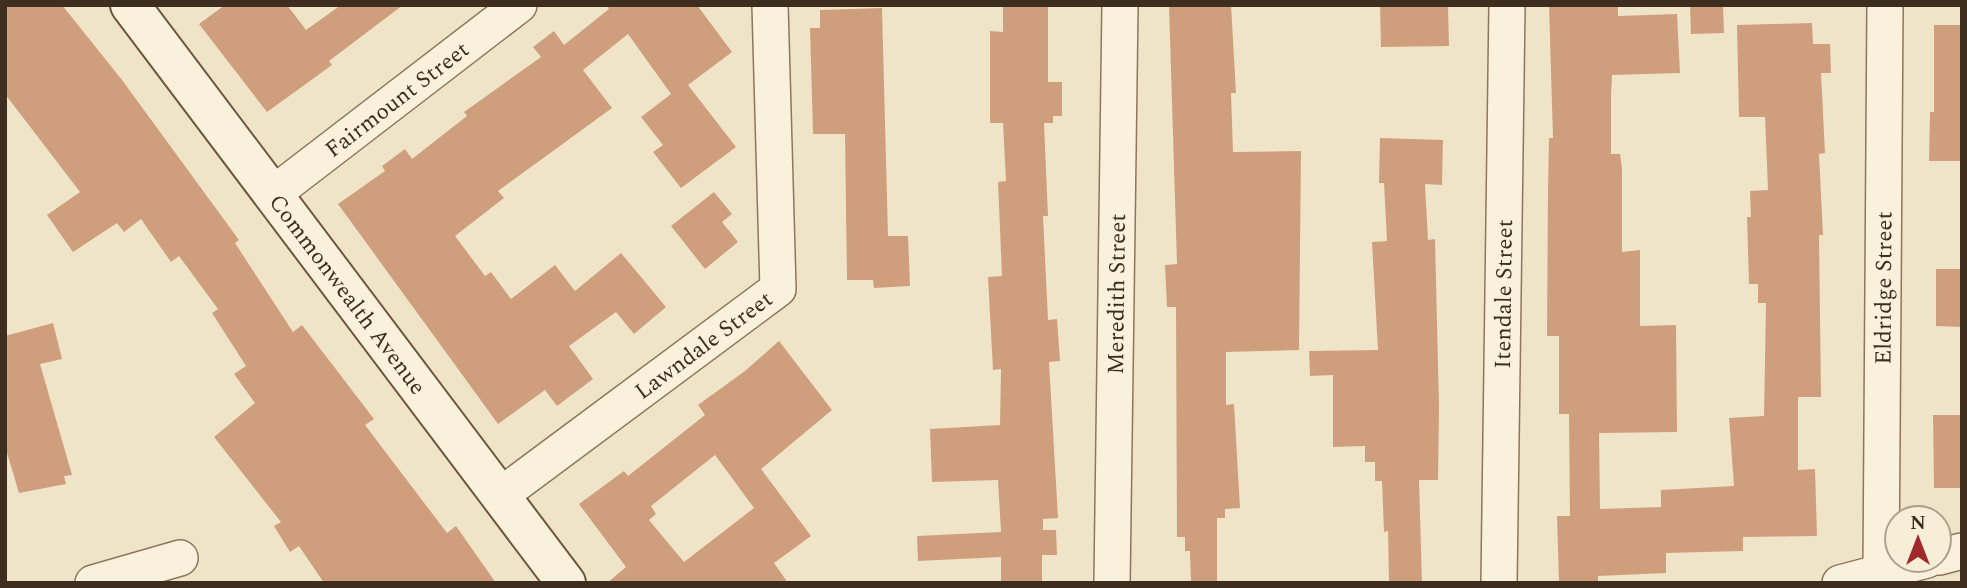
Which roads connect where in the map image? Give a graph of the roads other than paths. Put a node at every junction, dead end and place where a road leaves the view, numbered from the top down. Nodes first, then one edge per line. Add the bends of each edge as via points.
1 (130, 5) edge
2 (519, 5) edge
3 (770, 5) edge
4 (1120, 5) edge
5 (1507, 5) edge
6 (1885, 5) edge
7 (273, 194) junction
8 (500, 495) junction
9 (180, 558) dead end
10 (1881, 572) joint
11 (93, 583) edge
12 (566, 583) edge
13 (1112, 583) edge
14 (1499, 583) edge
15 (1840, 583) edge

1 - 7 street, Commonwealth Avenue
2 - 7 street, Fairmount Street
3 - 8 street, Lawndale Street via 778,289
4 - 13 street, Meredith Street
5 - 14 street, Itendale Street
6 - 10 street, Eldridge Street
7 - 8 street, Commonwealth Avenue
8 - 12 street, Commonwealth Avenue
9 - 11 street
10 - 15 street

